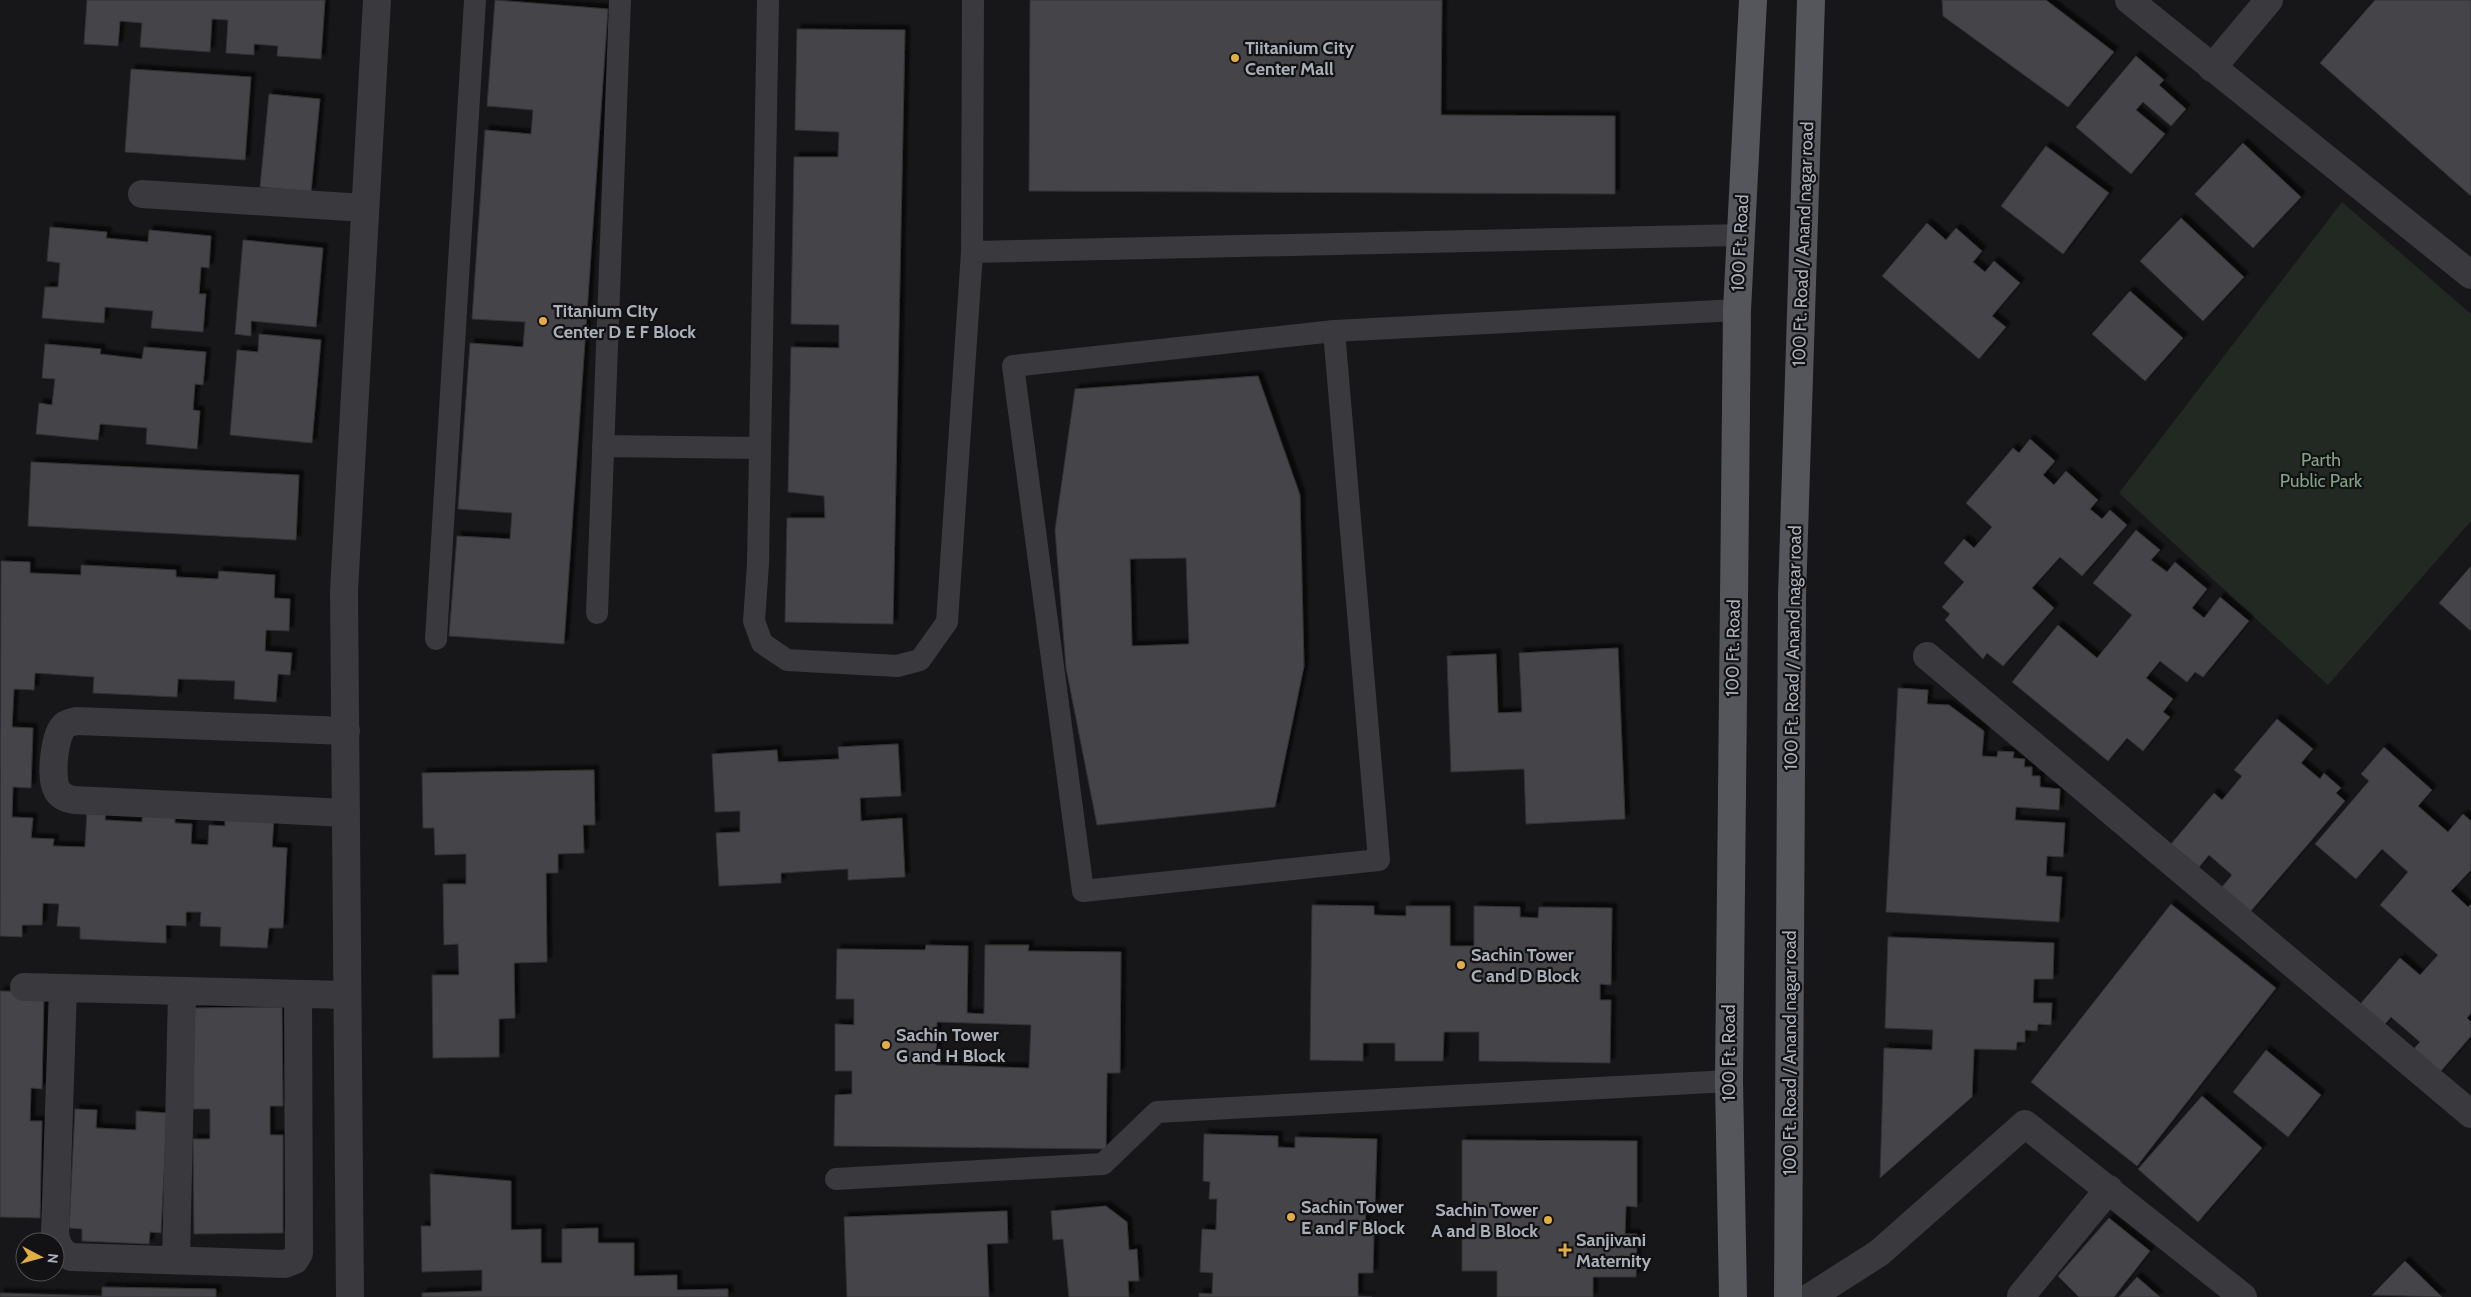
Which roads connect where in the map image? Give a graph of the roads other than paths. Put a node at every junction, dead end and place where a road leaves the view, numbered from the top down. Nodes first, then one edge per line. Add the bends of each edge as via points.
1 (377, 0) edge
2 (475, 0) edge
3 (620, 0) edge
4 (768, 0) edge
5 (973, 0) edge
6 (1753, 0) edge
7 (1812, 0) edge
8 (2129, 0) edge
9 (2269, 0) edge
10 (2212, 68) junction
11 (142, 194) dead end
12 (366, 208) junction
13 (1741, 234) junction
14 (972, 252) junction
15 (2471, 275) edge
16 (1737, 310) junction
17 (1334, 331) junction
18 (603, 446) junction
19 (759, 448) junction
20 (597, 613) dead end
21 (436, 639) dead end
22 (1927, 656) dead end
23 (346, 732) junction
24 (346, 813) junction
25 (24, 987) dead end
26 (63, 988) junction
27 (182, 992) junction
28 (298, 994) junction
29 (347, 995) junction
30 (1728, 1081) junction
31 (2471, 1114) edge
32 (836, 1179) dead end
33 (2109, 1189) junction
34 (176, 1260) junction
35 (2236, 1295) edge
36 (2021, 1296) edge
37 (350, 1297) edge
38 (1733, 1297) edge
39 (1788, 1297) edge
40 (1810, 1297) edge

1 - 12 street
2 - 21 lane
3 - 18 lane
4 - 19 lane
5 - 14 lane
6 - 13 main road, 100 Ft. Road
7 - 39 main road, 100 Ft. Road / Anand nagar road via 1792,596
8 - 10 street
9 - 10 street
10 - 15 street
11 - 12 street
12 - 23 street via 344,591
13 - 14 lane
13 - 16 main road, 100 Ft. Road
14 - 19 lane via 947,622 920,660 897,666 787,660 762,643 754,621
16 - 17 lane
16 - 30 main road, 100 Ft. Road
17 - 17 lane via 1013,366 1083,892 1379,860
18 - 19 lane
18 - 20 lane
22 - 31 street
23 - 24 street
23 - 24 street via 76,721 65,725 58,733 54,778 57,790 74,800
24 - 29 street
25 - 26 street
26 - 27 street
26 - 34 street via 56,1244 71,1257
27 - 28 street
27 - 34 street
28 - 29 street
28 - 34 street via 299,1252 295,1260 285,1264
29 - 37 street
30 - 32 lane via 1157,1112 1103,1164
30 - 38 main road, 100 Ft. Road
33 - 35 street
33 - 36 street
33 - 40 street via 2025,1124 1879,1253

